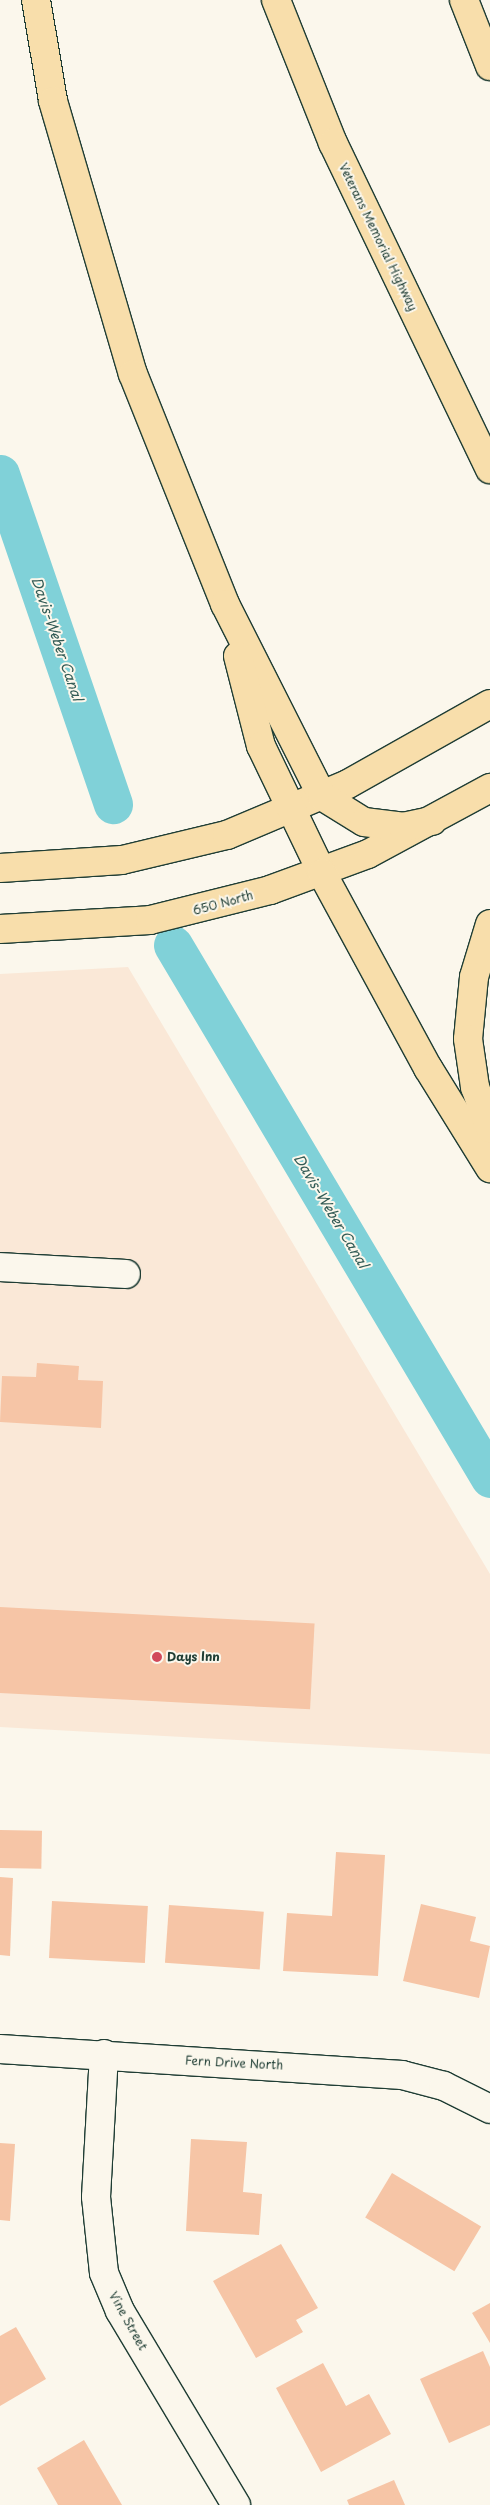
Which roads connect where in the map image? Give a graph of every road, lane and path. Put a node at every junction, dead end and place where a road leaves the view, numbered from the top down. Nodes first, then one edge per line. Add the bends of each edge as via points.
1 (36, 0) edge
2 (276, 0) edge
3 (464, 0) edge
4 (490, 66) edge
5 (490, 469) edge
6 (225, 604) junction
7 (490, 704) edge
8 (490, 788) edge
9 (322, 796) junction
10 (292, 809) junction
11 (432, 821) junction
12 (0, 868) edge
13 (322, 872) junction
14 (490, 924) edge
15 (0, 929) edge
16 (490, 1128) edge
17 (490, 1168) edge
18 (0, 1267) edge
19 (126, 1274) dead end
20 (0, 2049) edge
21 (104, 2054) junction
22 (490, 2109) edge
23 (236, 2505) edge

1 - 6 main road via 53,101 133,374
2 - 5 main road, Veterans Memorial Highway via 333,143
3 - 4 main road
6 - 9 main road
6 - 10 main road via 261,746
7 - 9 main road
8 - 11 main road
9 - 10 main road
9 - 11 main road via 338,810 369,824 403,827
10 - 12 main road via 244,829 122,860
10 - 13 main road
11 - 13 main road, 650 North
13 - 15 main road, 650 North via 238,900 150,920
13 - 17 main road via 428,1068
14 - 16 main road via 474,977 468,1039 475,1087
18 - 19 street
20 - 21 street, Fern Drive North
21 - 22 street, Fern Drive North via 394,2074 465,2095
21 - 23 street, Vine Street via 96,2197 104,2273 120,2311

